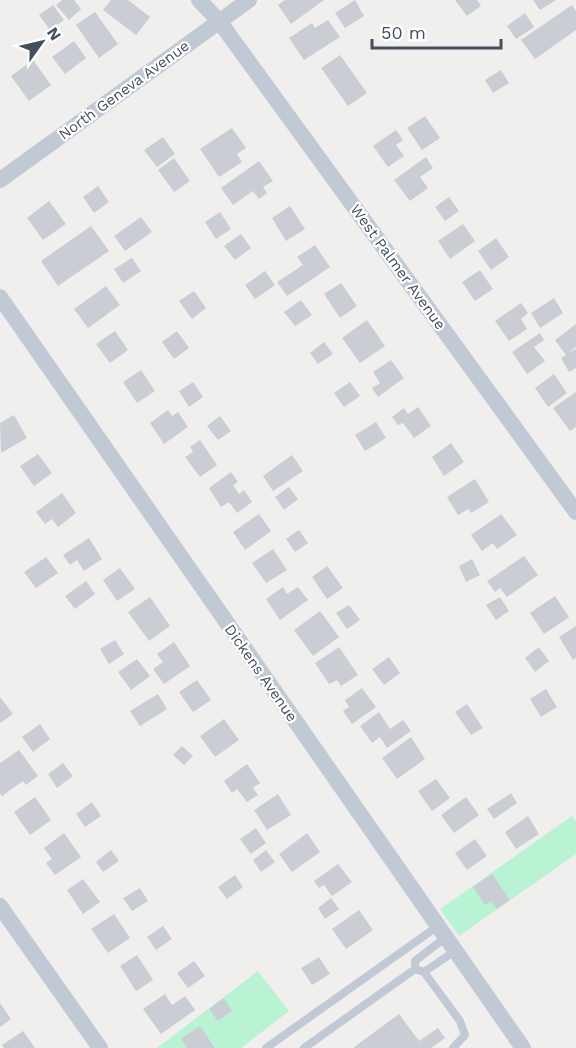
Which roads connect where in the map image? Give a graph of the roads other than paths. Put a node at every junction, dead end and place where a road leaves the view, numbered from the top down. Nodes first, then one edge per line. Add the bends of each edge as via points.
1 (199, 0) edge
2 (249, 0) edge
3 (219, 21) junction
4 (0, 180) edge
5 (0, 297) edge
6 (576, 512) edge
7 (0, 906) edge
8 (446, 938) junction
9 (419, 970) junction
10 (100, 1048) edge
11 (266, 1048) edge
12 (304, 1048) edge
13 (453, 1048) edge
14 (523, 1048) edge

1 - 3 street, West Palmer Avenue
2 - 3 street, North Geneva Avenue
3 - 4 street, North Geneva Avenue
3 - 6 street, West Palmer Avenue
5 - 8 street, Dickens Avenue
7 - 10 street
8 - 9 lane
8 - 9 lane via 415,961
8 - 11 lane
8 - 14 street, Dickens Avenue
9 - 12 lane
9 - 13 lane via 460,1021 465,1035

